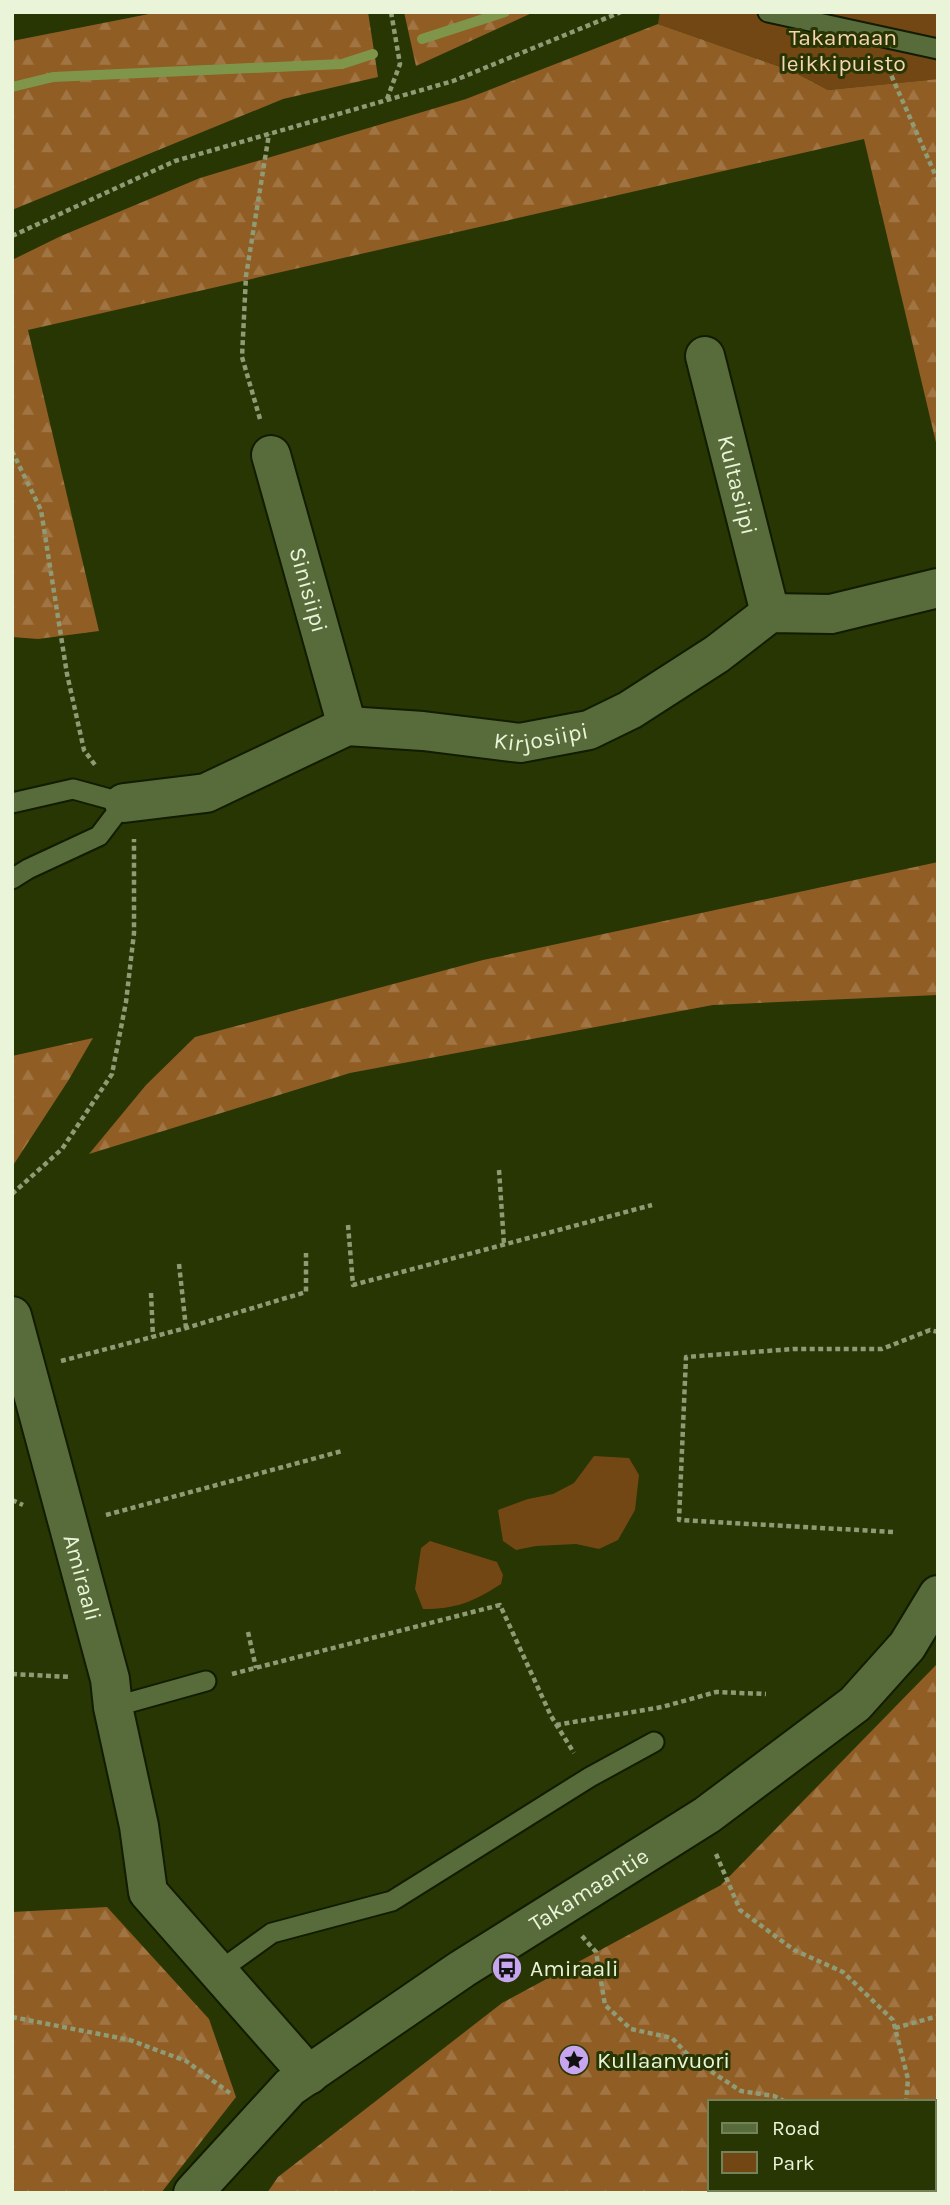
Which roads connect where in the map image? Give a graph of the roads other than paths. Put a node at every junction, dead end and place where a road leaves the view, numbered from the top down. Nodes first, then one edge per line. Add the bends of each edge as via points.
1 (768, 12) edge
2 (938, 49) edge
3 (705, 356) dead end
4 (271, 455) road end
5 (938, 587) edge
6 (770, 614) junction
7 (347, 726) junction
8 (12, 803) edge
9 (124, 803) junction
10 (12, 879) edge
11 (12, 1316) edge
12 (938, 1595) edge
13 (206, 1681) road end
14 (112, 1693) junction
15 (654, 1742) dead end
16 (218, 1972) junction
17 (309, 2075) junction
18 (193, 2193) edge

1 - 2 lane
3 - 6 street, Kultasiipi
4 - 7 street, Sinisiipi
5 - 6 street via 831,614
6 - 7 street, Kirjosiipi via 630,710 589,730 520,743
7 - 9 street, Kirjosiipi via 206,793
8 - 9 lane via 73,789
9 - 10 lane via 99,836
11 - 14 street, Amiraali
12 - 17 street, Takamaantie via 907,1646 855,1704 707,1815 462,1969
13 - 14 lane
14 - 16 street, Amiraali via 148,1892
15 - 16 lane via 392,1901 272,1933
16 - 17 street, Amiraali
17 - 18 street, Takamaantie via 290,2087

